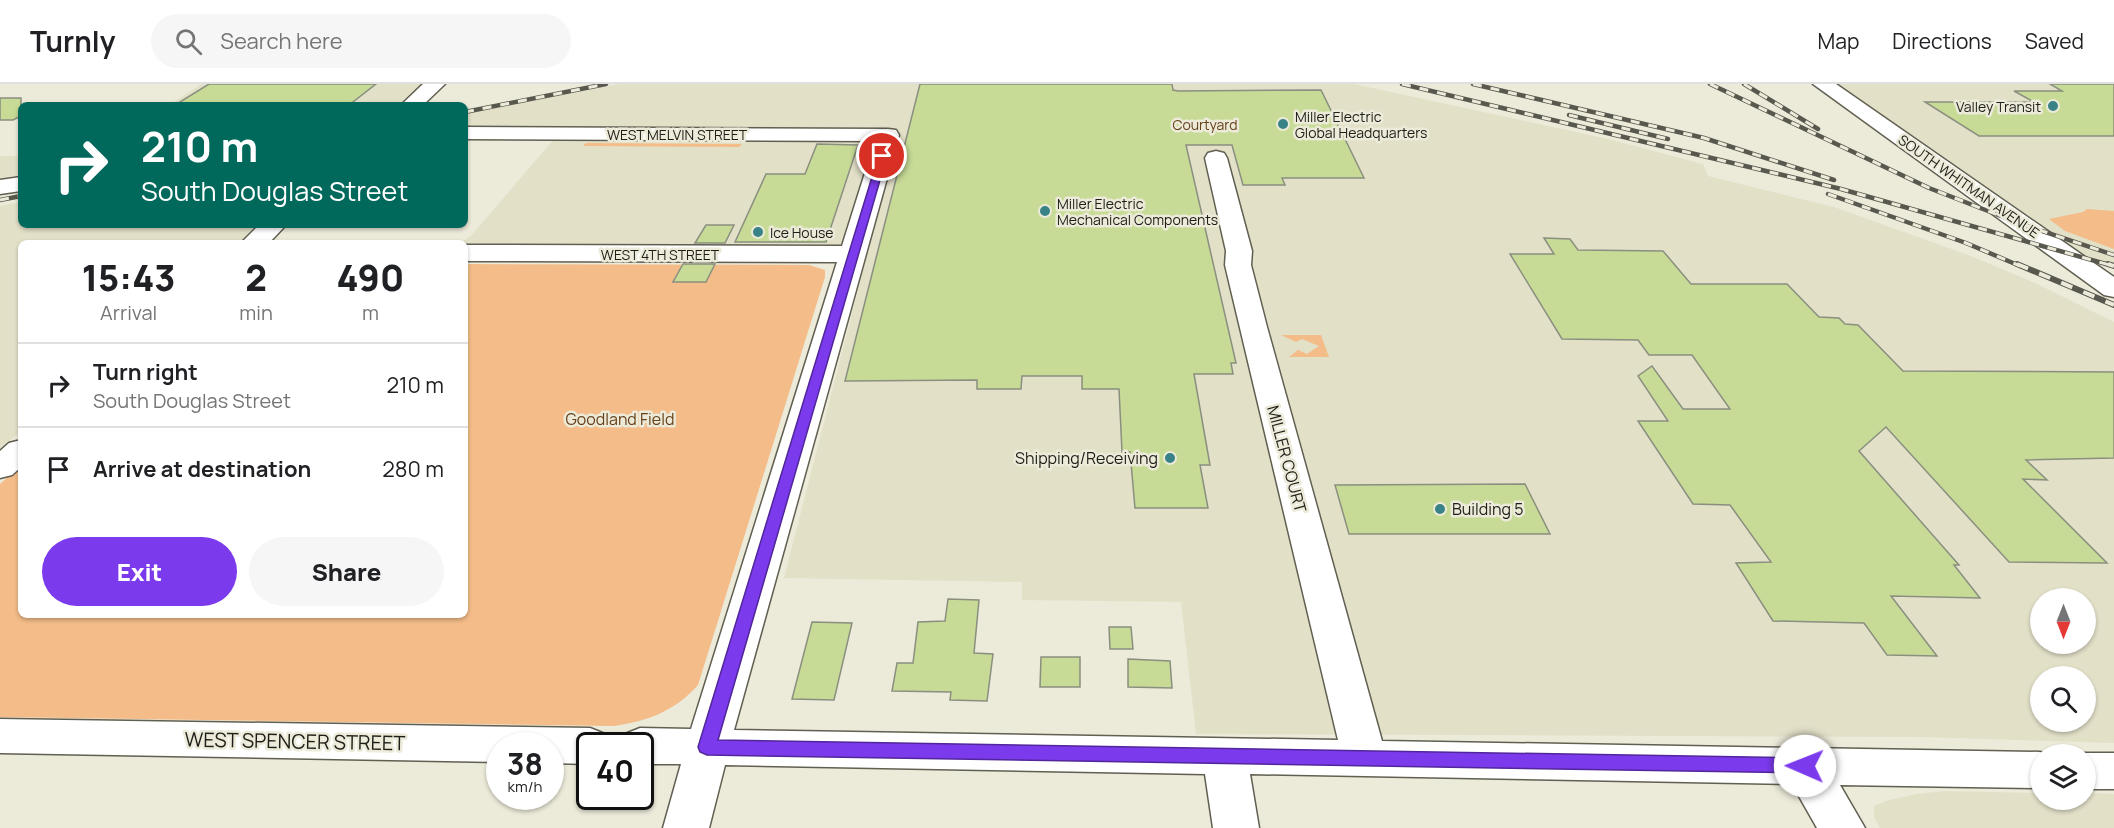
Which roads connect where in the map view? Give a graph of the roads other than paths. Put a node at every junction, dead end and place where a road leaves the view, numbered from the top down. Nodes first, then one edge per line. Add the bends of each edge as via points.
1 (435, 84) edge
2 (1823, 84) edge
3 (414, 102) edge
4 (468, 133) edge
5 (1216, 158) dead end
6 (18, 184) edge
7 (0, 187) edge
8 (271, 228) edge
9 (257, 240) edge
10 (468, 253) edge
11 (854, 254) junction
12 (2114, 289) edge
13 (18, 453) edge
14 (0, 468) edge
15 (0, 736) edge
16 (576, 746) edge
17 (654, 746) edge
18 (707, 747) junction
19 (1225, 757) junction
20 (1365, 759) junction
21 (1805, 766) junction
22 (2030, 770) edge
23 (2096, 771) edge
24 (2114, 771) edge
25 (686, 828) edge
26 (1236, 828) edge
27 (1842, 828) edge

1 - 3 street
2 - 12 street, SOUTH WHITMAN AVENUE
4 - 11 street, WEST MELVIN STREET via 888,135
5 - 20 street, MILLER COURT via 1290,476
6 - 7 street
8 - 9 street
10 - 11 street, WEST 4TH STREET
11 - 18 street
13 - 14 street
15 - 16 street, WEST SPENCER STREET
17 - 18 street
18 - 19 street
18 - 25 street
19 - 20 street
19 - 26 street
20 - 21 street
21 - 22 street
21 - 27 street
23 - 24 street

